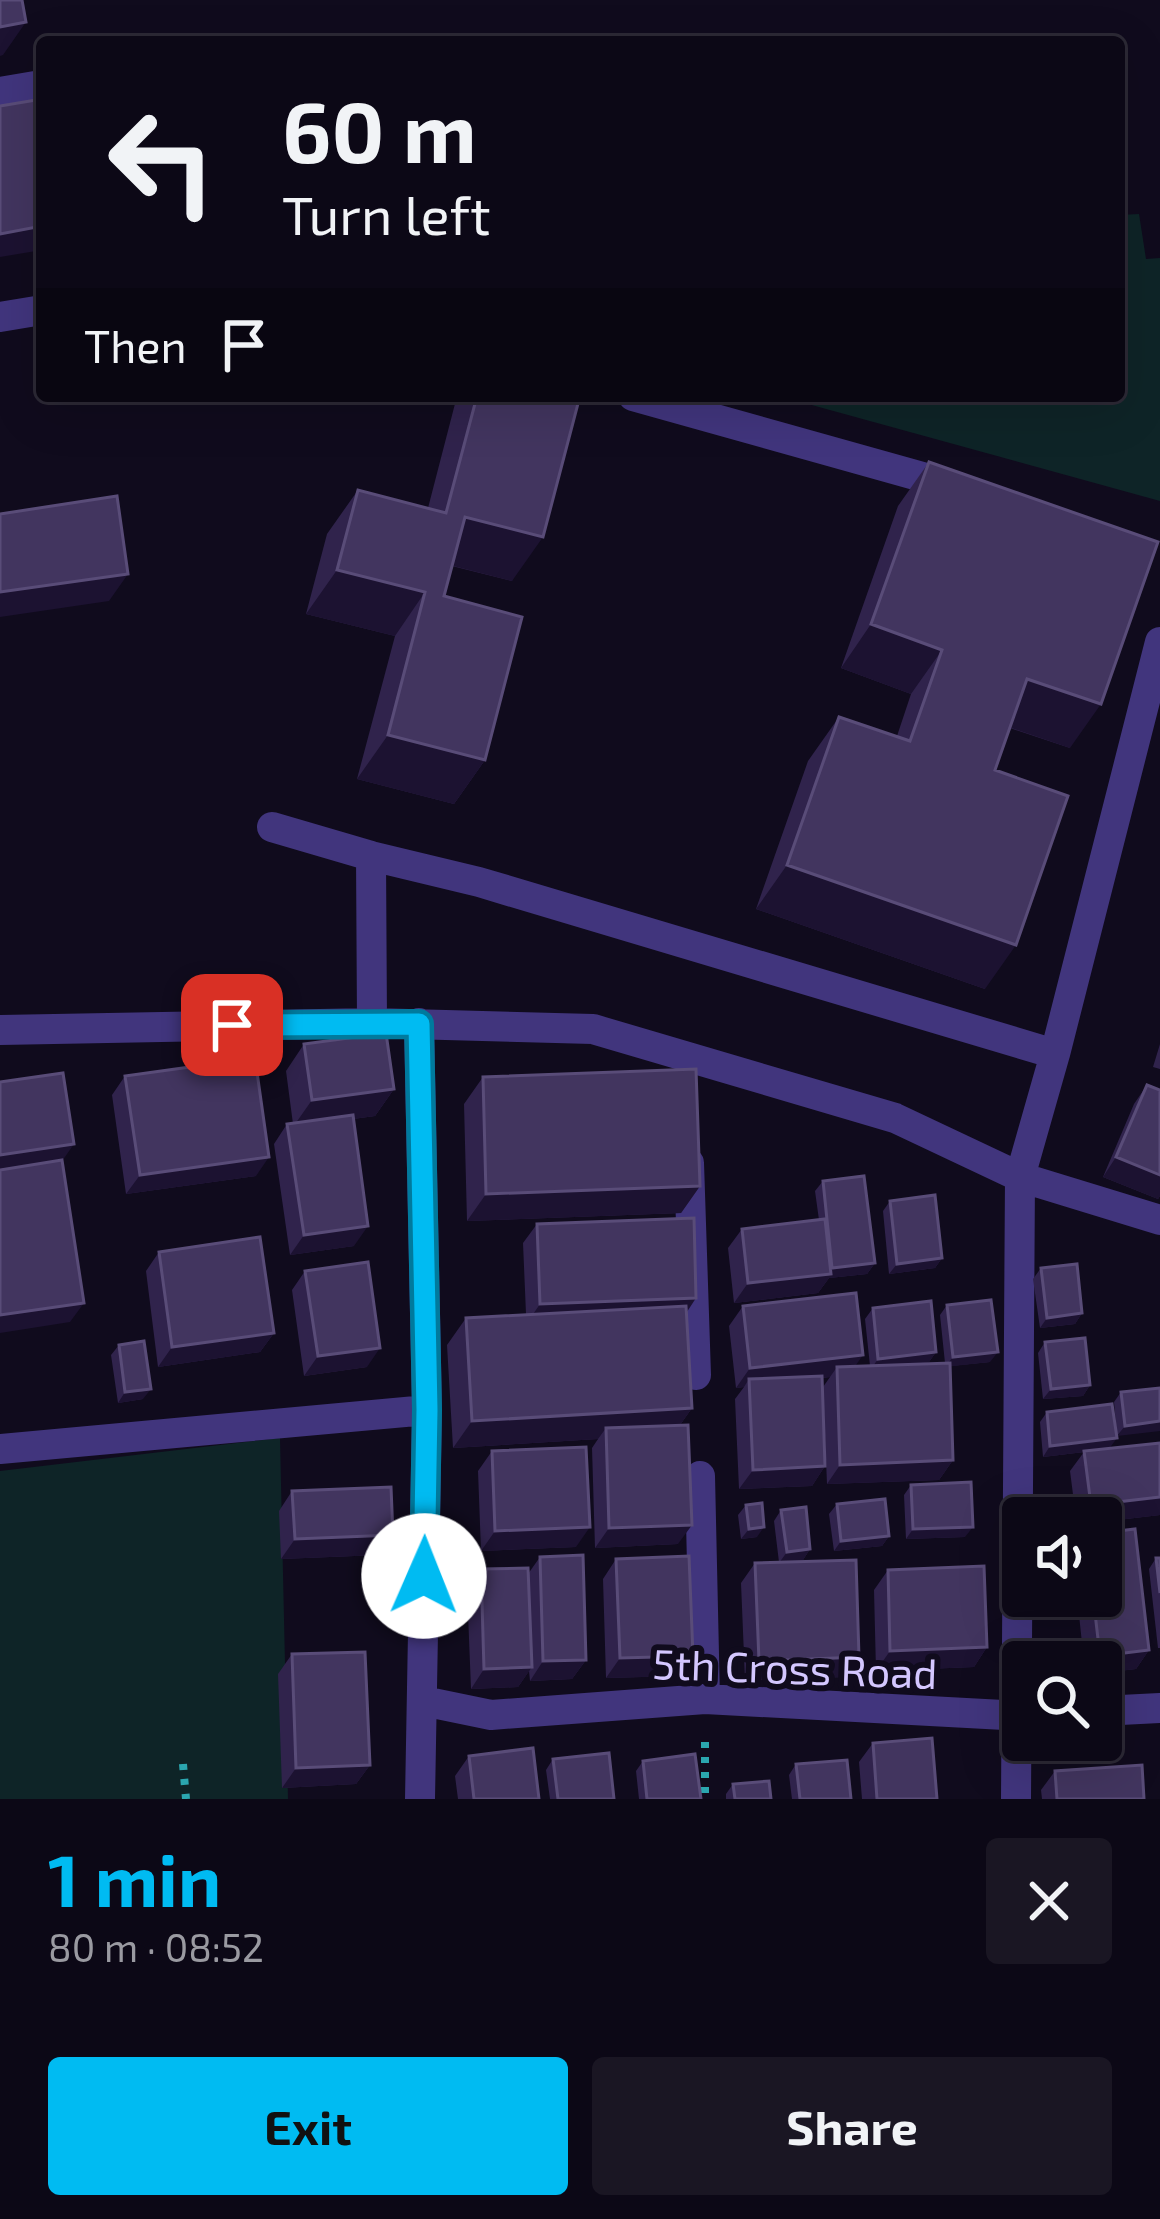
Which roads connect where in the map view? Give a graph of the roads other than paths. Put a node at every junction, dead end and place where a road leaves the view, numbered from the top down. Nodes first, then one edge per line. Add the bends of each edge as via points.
1 (35, 86) dead end
2 (0, 92) edge
3 (36, 311) edge
4 (0, 317) edge
5 (654, 402) edge
6 (976, 492) edge
7 (1160, 642) edge
8 (272, 827) dead end
9 (371, 856) junction
10 (372, 1023) junction
11 (419, 1024) junction
12 (0, 1030) edge
13 (1055, 1054) junction
14 (688, 1124) edge
15 (1020, 1177) junction
16 (1160, 1220) edge
17 (696, 1375) edge
18 (427, 1410) junction
19 (0, 1448) edge
20 (700, 1475) dead end
21 (1020, 1641) edge
22 (705, 1699) junction
23 (423, 1700) junction
24 (1160, 1708) edge
25 (1122, 1711) edge
26 (1002, 1715) edge
27 (1018, 1761) edge
28 (420, 1799) edge
29 (1016, 1799) edge

1 - 2 street
3 - 4 street
5 - 6 street
7 - 13 street
8 - 9 street
9 - 10 street
9 - 13 street
10 - 11 street
10 - 12 street
11 - 15 street via 593,1029 686,1066 895,1118
11 - 18 street
13 - 15 street
14 - 17 street
15 - 16 street
15 - 21 street
18 - 19 street
18 - 23 street
20 - 22 street
22 - 23 street, 5th Cross Road via 491,1715
22 - 26 street, 5th Cross Road
23 - 28 street
24 - 25 street
27 - 29 street

